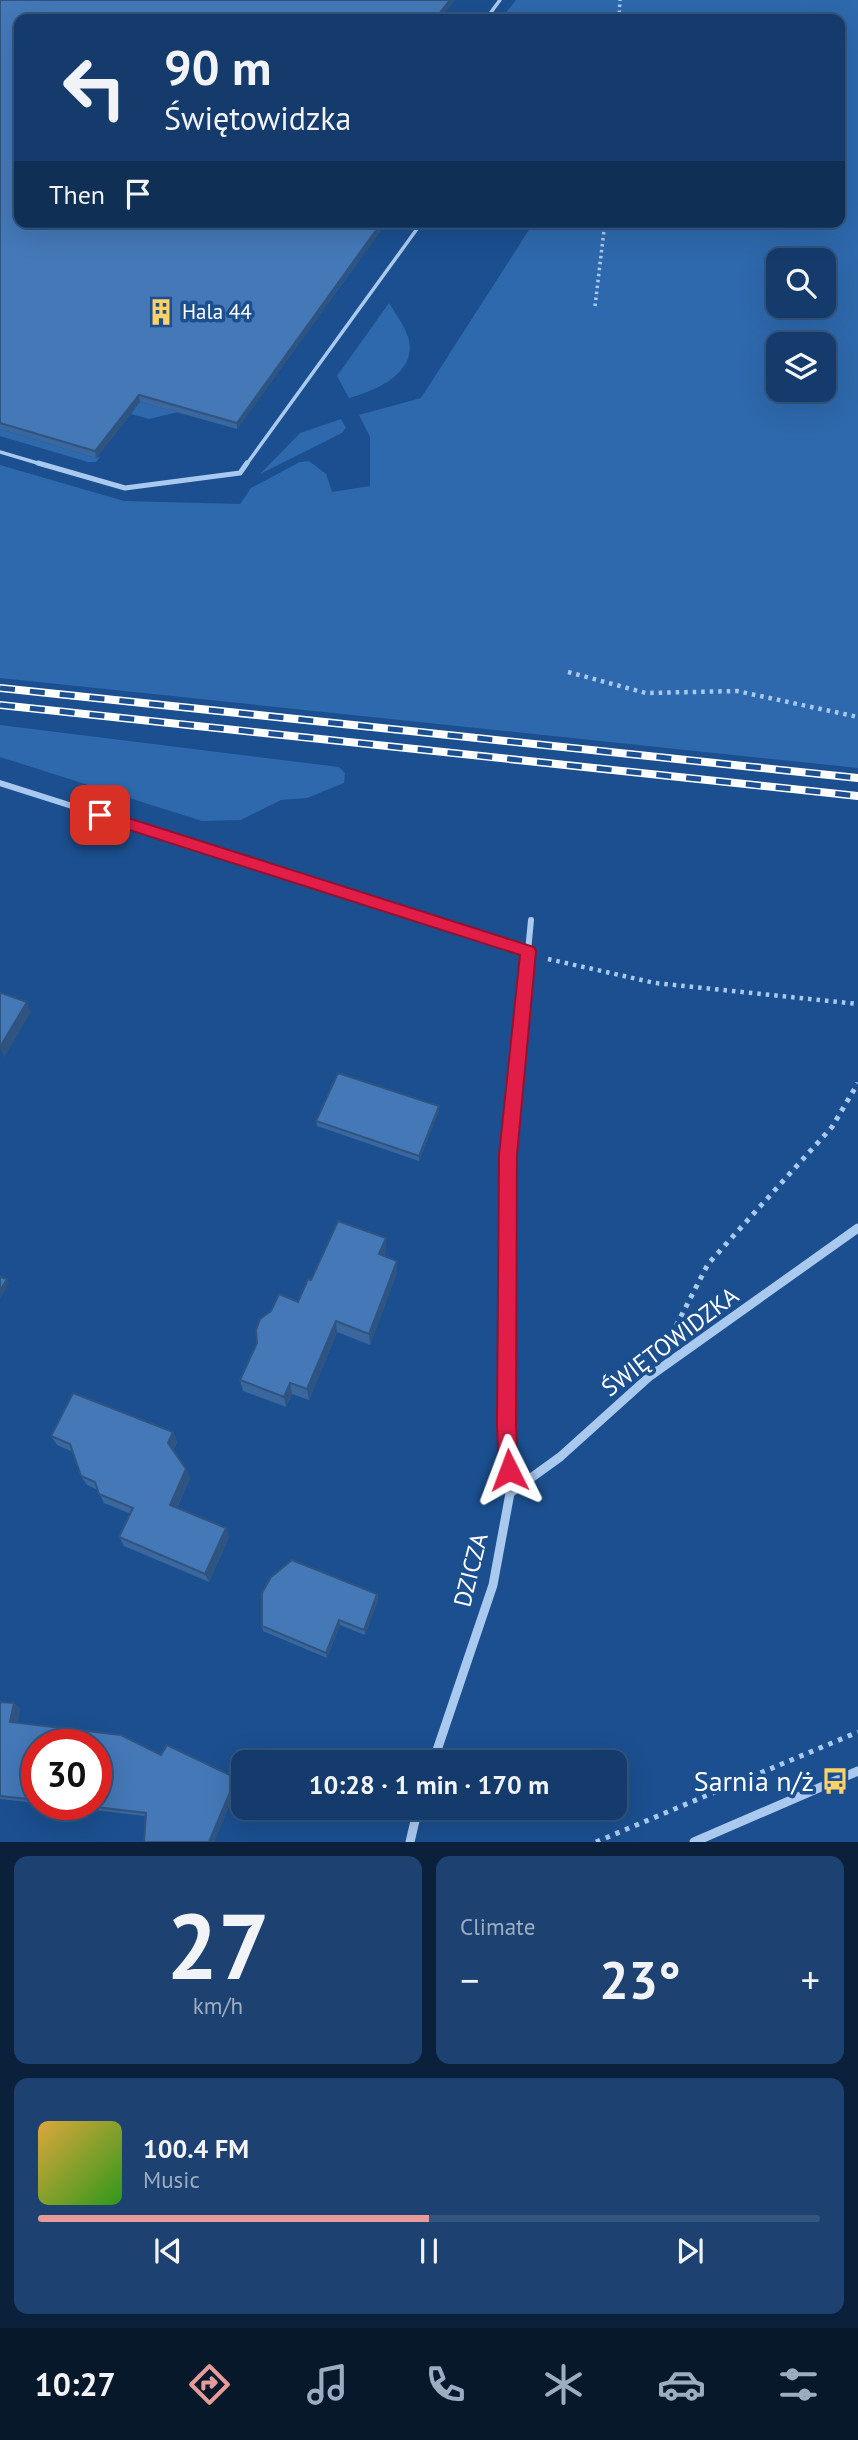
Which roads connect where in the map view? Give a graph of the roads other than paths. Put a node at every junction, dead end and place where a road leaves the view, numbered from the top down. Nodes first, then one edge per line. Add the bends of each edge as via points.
1 (418, 228) edge
2 (0, 452) edge
3 (0, 783) edge
4 (531, 920) dead end
5 (528, 951) junction
6 (858, 1228) edge
7 (510, 1493) junction
8 (437, 1750) edge
9 (858, 1772) edge
10 (415, 1820) edge
11 (410, 1842) edge
12 (694, 1842) edge

1 - 2 lane via 240,473 125,488
3 - 5 street
4 - 5 street, DZICZA
5 - 7 street, DZICZA via 508,1155 506,1425
6 - 7 street, ŚWIĘTOWIDZKA via 650,1377 560,1457
7 - 8 street, DZICZA via 493,1586
9 - 12 street
10 - 11 street

